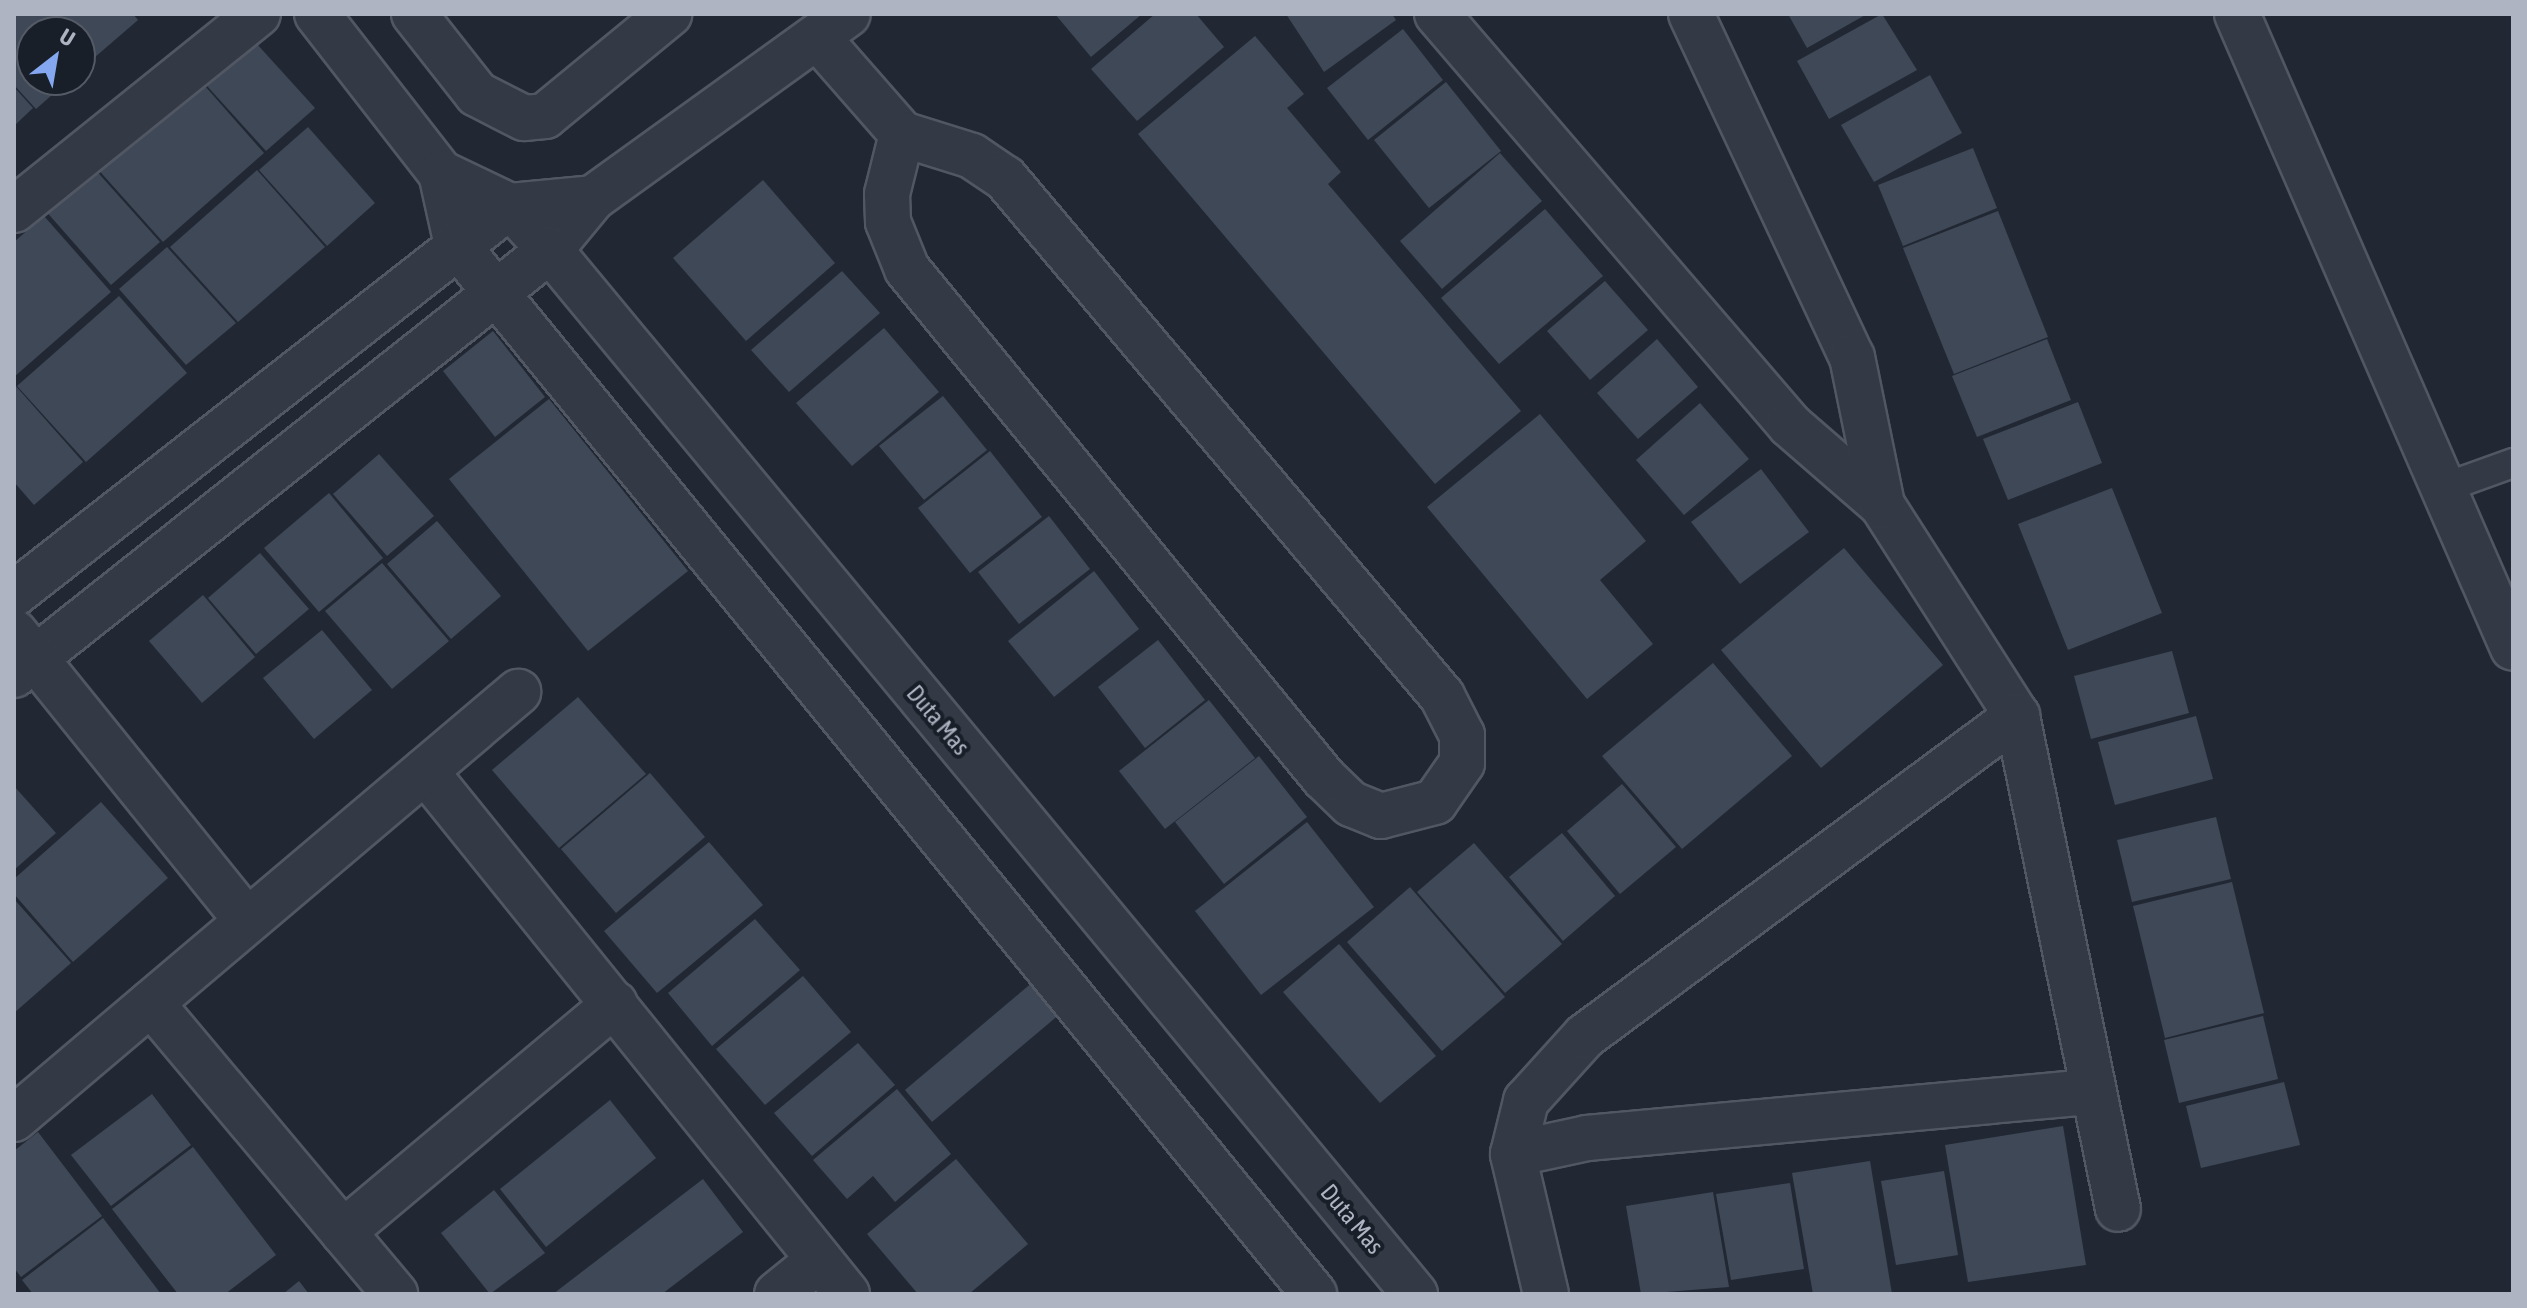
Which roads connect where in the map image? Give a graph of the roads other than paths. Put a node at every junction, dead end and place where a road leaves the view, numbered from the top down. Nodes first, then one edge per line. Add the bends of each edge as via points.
1 (258, 14) edge
2 (317, 14) edge
3 (414, 14) edge
4 (669, 14) edge
5 (1437, 14) edge
6 (1691, 14) edge
7 (2237, 14) edge
8 (833, 26) edge
9 (902, 134) junction
10 (441, 173) junction
11 (593, 198) junction
12 (510, 206) junction
13 (14, 210) edge
14 (457, 245) junction
15 (550, 250) junction
16 (499, 290) junction
17 (2513, 463) edge
18 (2441, 489) junction
19 (1882, 505) junction
20 (14, 594) edge
21 (2513, 648) edge
22 (21, 655) edge
23 (518, 692) dead end
24 (2017, 716) junction
25 (425, 771) junction
26 (246, 920) junction
27 (151, 1003) junction
28 (615, 1004) junction
29 (2089, 1092) junction
30 (14, 1119) edge
31 (1513, 1154) junction
32 (2118, 1209) dead end
33 (343, 1232) junction
34 (819, 1260) junction
35 (395, 1294) edge
36 (777, 1294) edge
37 (847, 1294) edge
38 (1314, 1294) edge
39 (1415, 1294) edge
40 (1546, 1294) edge

1 - 13 street
2 - 10 street
3 - 4 street via 477,94 524,118 545,116
5 - 19 street via 1790,425
6 - 19 street via 1852,357
7 - 18 street
8 - 9 street
8 - 11 street
9 - 9 street via 888,208 907,269 1324,778 1351,804 1381,816 1435,802 1462,763 1462,735 1442,696 1005,178 972,156
10 - 12 street, Duta Mas
10 - 14 street
11 - 12 street
11 - 15 street
12 - 14 street
12 - 15 street, Duta Mas
14 - 16 street
14 - 20 street
15 - 16 street
15 - 39 street, Duta Mas
16 - 22 street
16 - 38 street
17 - 18 lane
18 - 21 street
19 - 24 street
22 - 26 street
23 - 25 street
24 - 29 street
24 - 31 street via 1585,1036 1526,1101
25 - 26 street
25 - 28 street
26 - 27 street
27 - 30 street
27 - 33 street
28 - 33 street
28 - 34 street
29 - 31 street via 1587,1138
29 - 32 street
31 - 40 street
33 - 35 street
34 - 36 street
34 - 37 street

